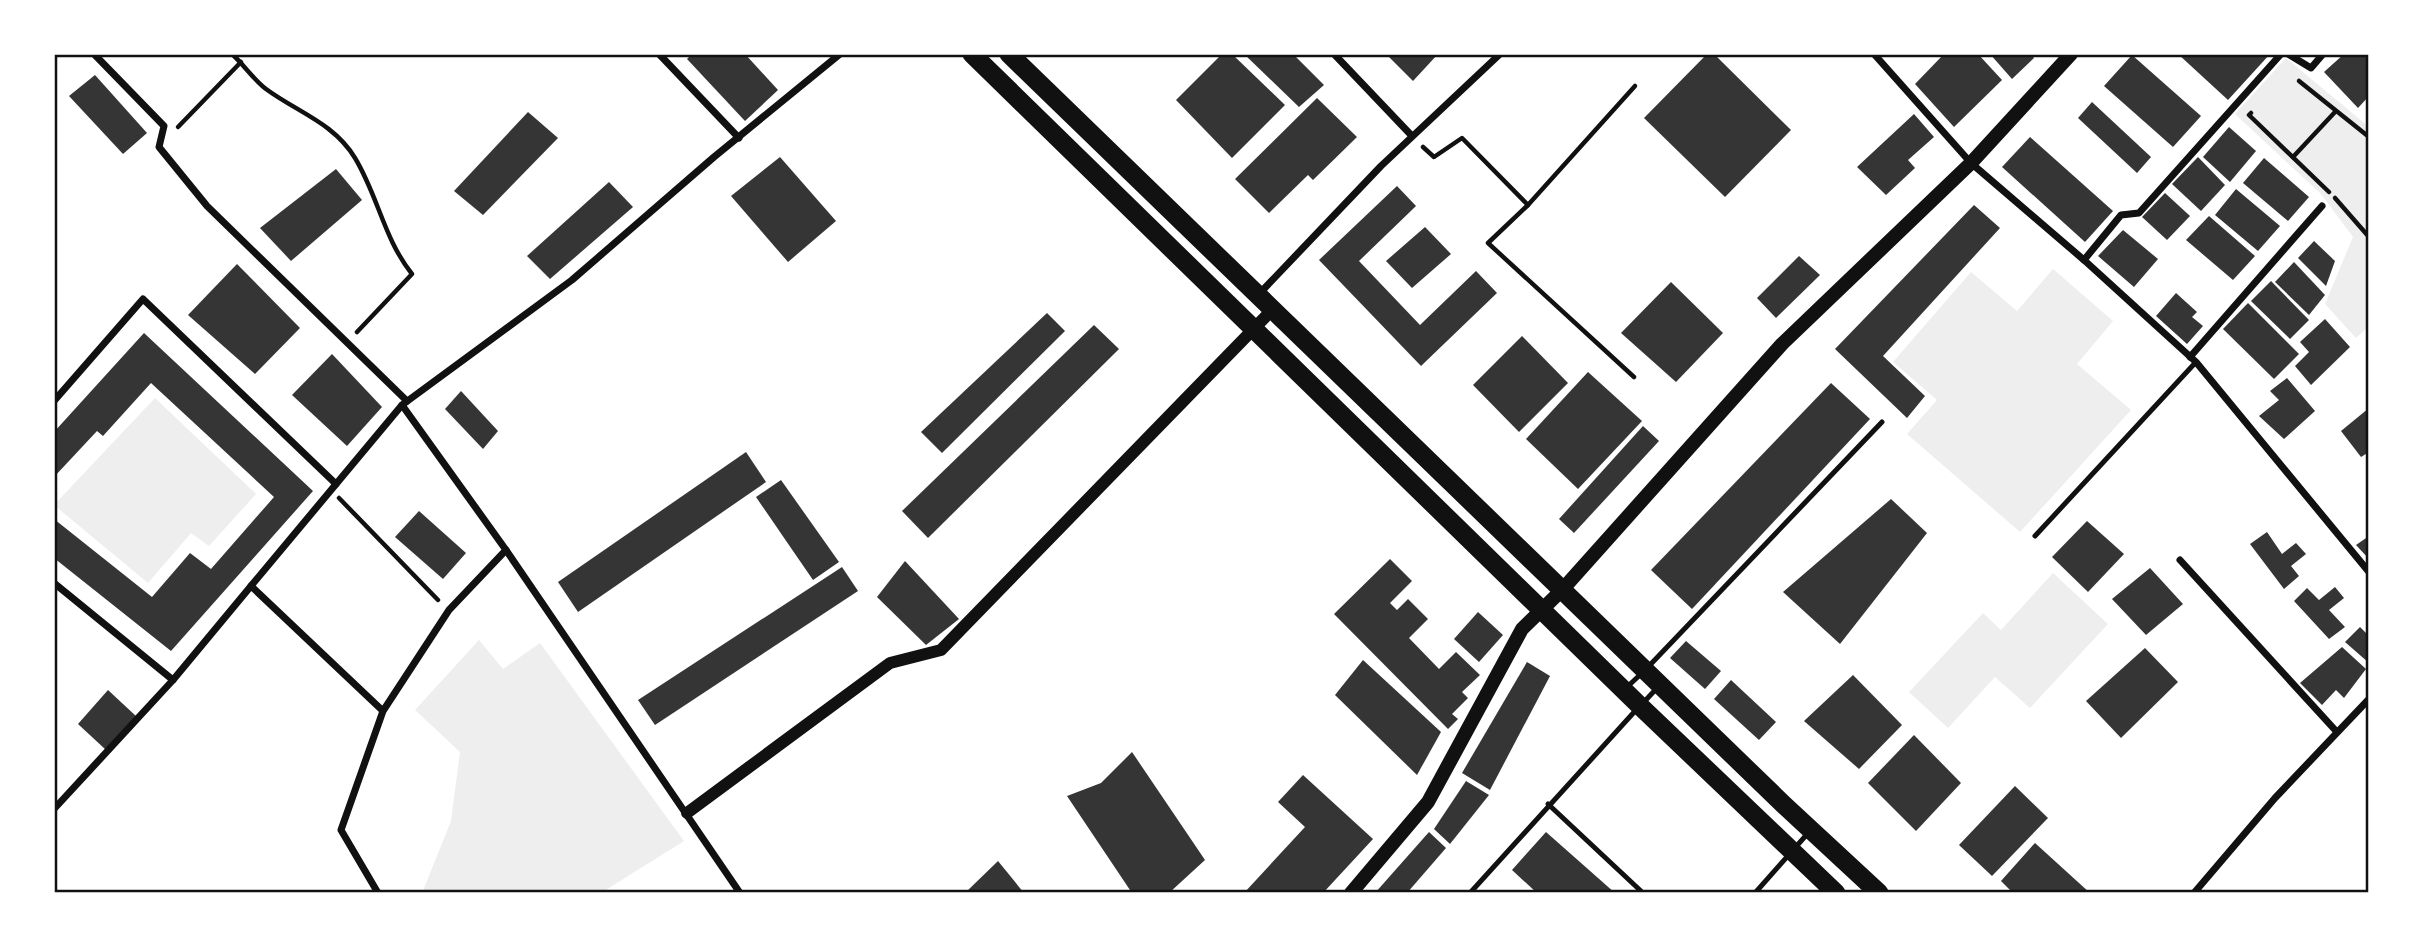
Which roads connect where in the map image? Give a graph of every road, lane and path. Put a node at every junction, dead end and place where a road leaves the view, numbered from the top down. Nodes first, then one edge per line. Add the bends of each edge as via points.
1 (94, 54) edge
2 (232, 54) edge
3 (659, 54) edge
4 (841, 54) edge
5 (972, 54) edge
6 (1009, 54) edge
7 (1334, 54) edge
8 (1500, 54) edge
9 (1874, 54) edge
10 (2071, 54) edge
11 (2281, 54) edge
12 (2288, 54) edge
13 (2323, 54) edge
14 (241, 62) junction
15 (2297, 79) dead end
16 (1635, 86) dead end
17 (2257, 106) dead end
18 (2335, 111) junction
19 (1412, 136) junction
20 (2369, 137) edge
21 (739, 138) junction
22 (159, 147) junction
23 (1107, 149) junction
24 (2293, 158) junction
25 (1971, 163) junction
26 (1087, 167) junction
27 (1528, 205) junction
28 (2322, 206) dead end
29 (2369, 237) edge
30 (2084, 260) junction
31 (1258, 295) junction
32 (1273, 309) junction
33 (1253, 330) junction
34 (347, 343) junction
35 (2193, 359) junction
36 (1634, 377) dead end
37 (54, 401) edge
38 (404, 403) junction
39 (1882, 422) dead end
40 (334, 487) junction
41 (2035, 536) dead end
42 (506, 550) junction
43 (2180, 560) dead end
44 (2369, 572) edge
45 (54, 583) edge
46 (251, 586) junction
47 (1562, 590) junction
48 (1541, 609) junction
49 (449, 611) junction
50 (1645, 670) junction
51 (173, 680) junction
52 (1661, 685) junction
53 (1624, 690) junction
54 (2369, 699) edge
55 (1640, 706) junction
56 (383, 711) junction
57 (2336, 731) junction
58 (1548, 804) junction
59 (54, 809) edge
60 (687, 813) junction
61 (1811, 830) junction
62 (1793, 851) junction
63 (379, 893) edge
64 (740, 893) edge
65 (1351, 893) edge
66 (1470, 893) edge
67 (1643, 893) edge
68 (1755, 893) edge
69 (1836, 893) edge
70 (1879, 893) edge
71 (2194, 893) edge

1 - 22 street via 164,127
2 - 14 path
3 - 21 street
4 - 21 street
5 - 26 highway
6 - 23 highway
7 - 19 street
8 - 19 street
9 - 25 street
10 - 25 main road
11 - 30 street via 2139,213 2121,215
12 - 13 street via 2311,68
14 - 22 path
14 - 34 path via 265,88 320,120 355,156 394,251 412,274
15 - 18 path
16 - 27 path
17 - 24 path via 2249,115
18 - 20 path
18 - 24 path
19 - 27 path via 1434,157 1462,138
19 - 31 street
21 - 38 street via 572,280
22 - 34 street via 207,205
23 - 26 highway
23 - 31 highway
24 - 29 path
25 - 30 street
25 - 47 main road via 1782,344
26 - 33 highway
27 - 36 path via 1488,243
28 - 35 street
30 - 35 street
31 - 32 highway
32 - 33 street
32 - 47 highway
33 - 48 highway
33 - 60 street via 941,650 890,663
34 - 38 street
35 - 41 lane
35 - 44 street
37 - 40 street via 143,299
38 - 40 street
38 - 42 street
39 - 50 lane
40 - 46 street
40 - 49 path
42 - 49 street
42 - 60 street
43 - 57 street
45 - 51 street
46 - 51 street
46 - 56 street
47 - 48 main road
47 - 50 highway
48 - 53 highway
48 - 65 main road via 1522,629 1428,802
49 - 56 street
50 - 52 highway
50 - 53 lane
51 - 59 street
52 - 55 lane
52 - 61 highway
53 - 55 highway
54 - 57 street
55 - 58 lane
55 - 62 highway
56 - 63 street via 341,830
57 - 71 street
58 - 66 lane
58 - 67 lane
60 - 64 street
61 - 62 lane
61 - 70 highway
62 - 68 lane
62 - 69 highway

